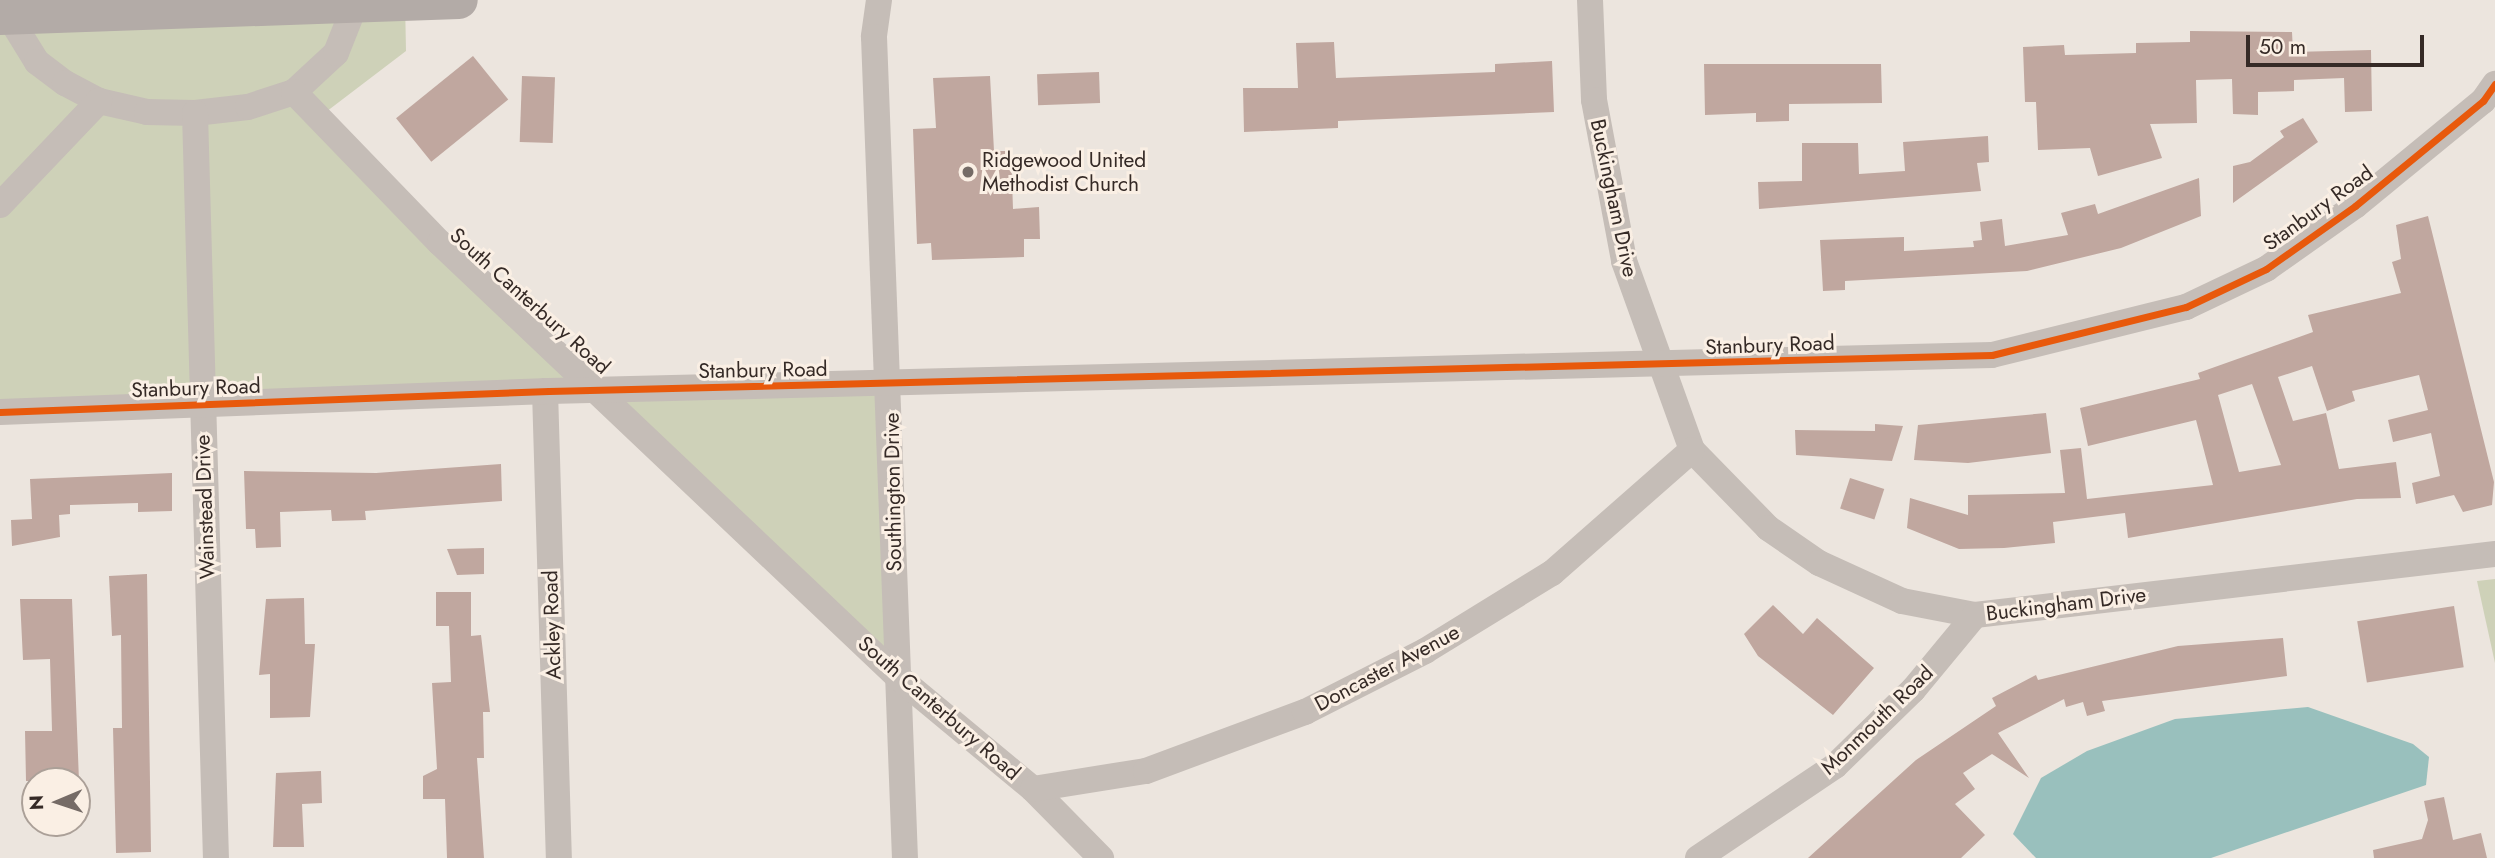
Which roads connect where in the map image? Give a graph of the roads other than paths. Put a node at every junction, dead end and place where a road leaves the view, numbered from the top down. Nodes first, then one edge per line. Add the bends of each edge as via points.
1 (459, 0) edge
2 (879, 0) edge
3 (1590, 0) edge
4 (358, 2) edge
5 (9, 10) edge
6 (2495, 84) edge
7 (294, 92) junction
8 (99, 101) junction
9 (195, 113) junction
10 (0, 205) edge
11 (1662, 366) junction
12 (891, 386) junction
13 (601, 390) junction
14 (545, 391) junction
15 (201, 405) junction
16 (0, 412) edge
17 (1692, 450) junction
18 (2495, 554) edge
19 (1975, 615) junction
20 (898, 677) junction
21 (1032, 789) junction
22 (216, 858) edge
23 (559, 858) edge
24 (905, 858) edge
25 (1101, 858) edge
26 (1698, 858) edge

1 - 4 main road
2 - 12 street, Southington Drive via 873,37
3 - 11 street, Buckingham Drive via 1594,100 1623,261
4 - 5 main road
4 - 7 street via 336,53
5 - 8 street via 37,62
6 - 11 street, Stanbury Road via 2483,101 2355,206 2266,269 2186,307 1992,355
7 - 9 street via 248,107
7 - 13 street, South Canterbury Road via 440,243
8 - 9 street via 147,112
8 - 10 street
9 - 15 street, Wainstead Drive
11 - 12 street, Stanbury Road
11 - 17 street, Buckingham Drive
12 - 13 street, Stanbury Road
12 - 20 street, Southington Drive
13 - 14 street, Stanbury Road
13 - 20 street, South Canterbury Road
14 - 15 street, Stanbury Road
14 - 23 street, Ackley Road
15 - 16 street, Stanbury Road
15 - 22 street, Wainstead Drive
17 - 19 street, Buckingham Drive via 1768,528 1819,564 1902,601
17 - 21 street, Doncaster Avenue via 1552,573 1401,663 1305,712 1146,771
18 - 19 street, Buckingham Drive
19 - 26 street, Monmouth Road via 1913,691 1835,766
20 - 21 street, South Canterbury Road
20 - 24 street, Southington Drive
21 - 25 street, South Canterbury Road

